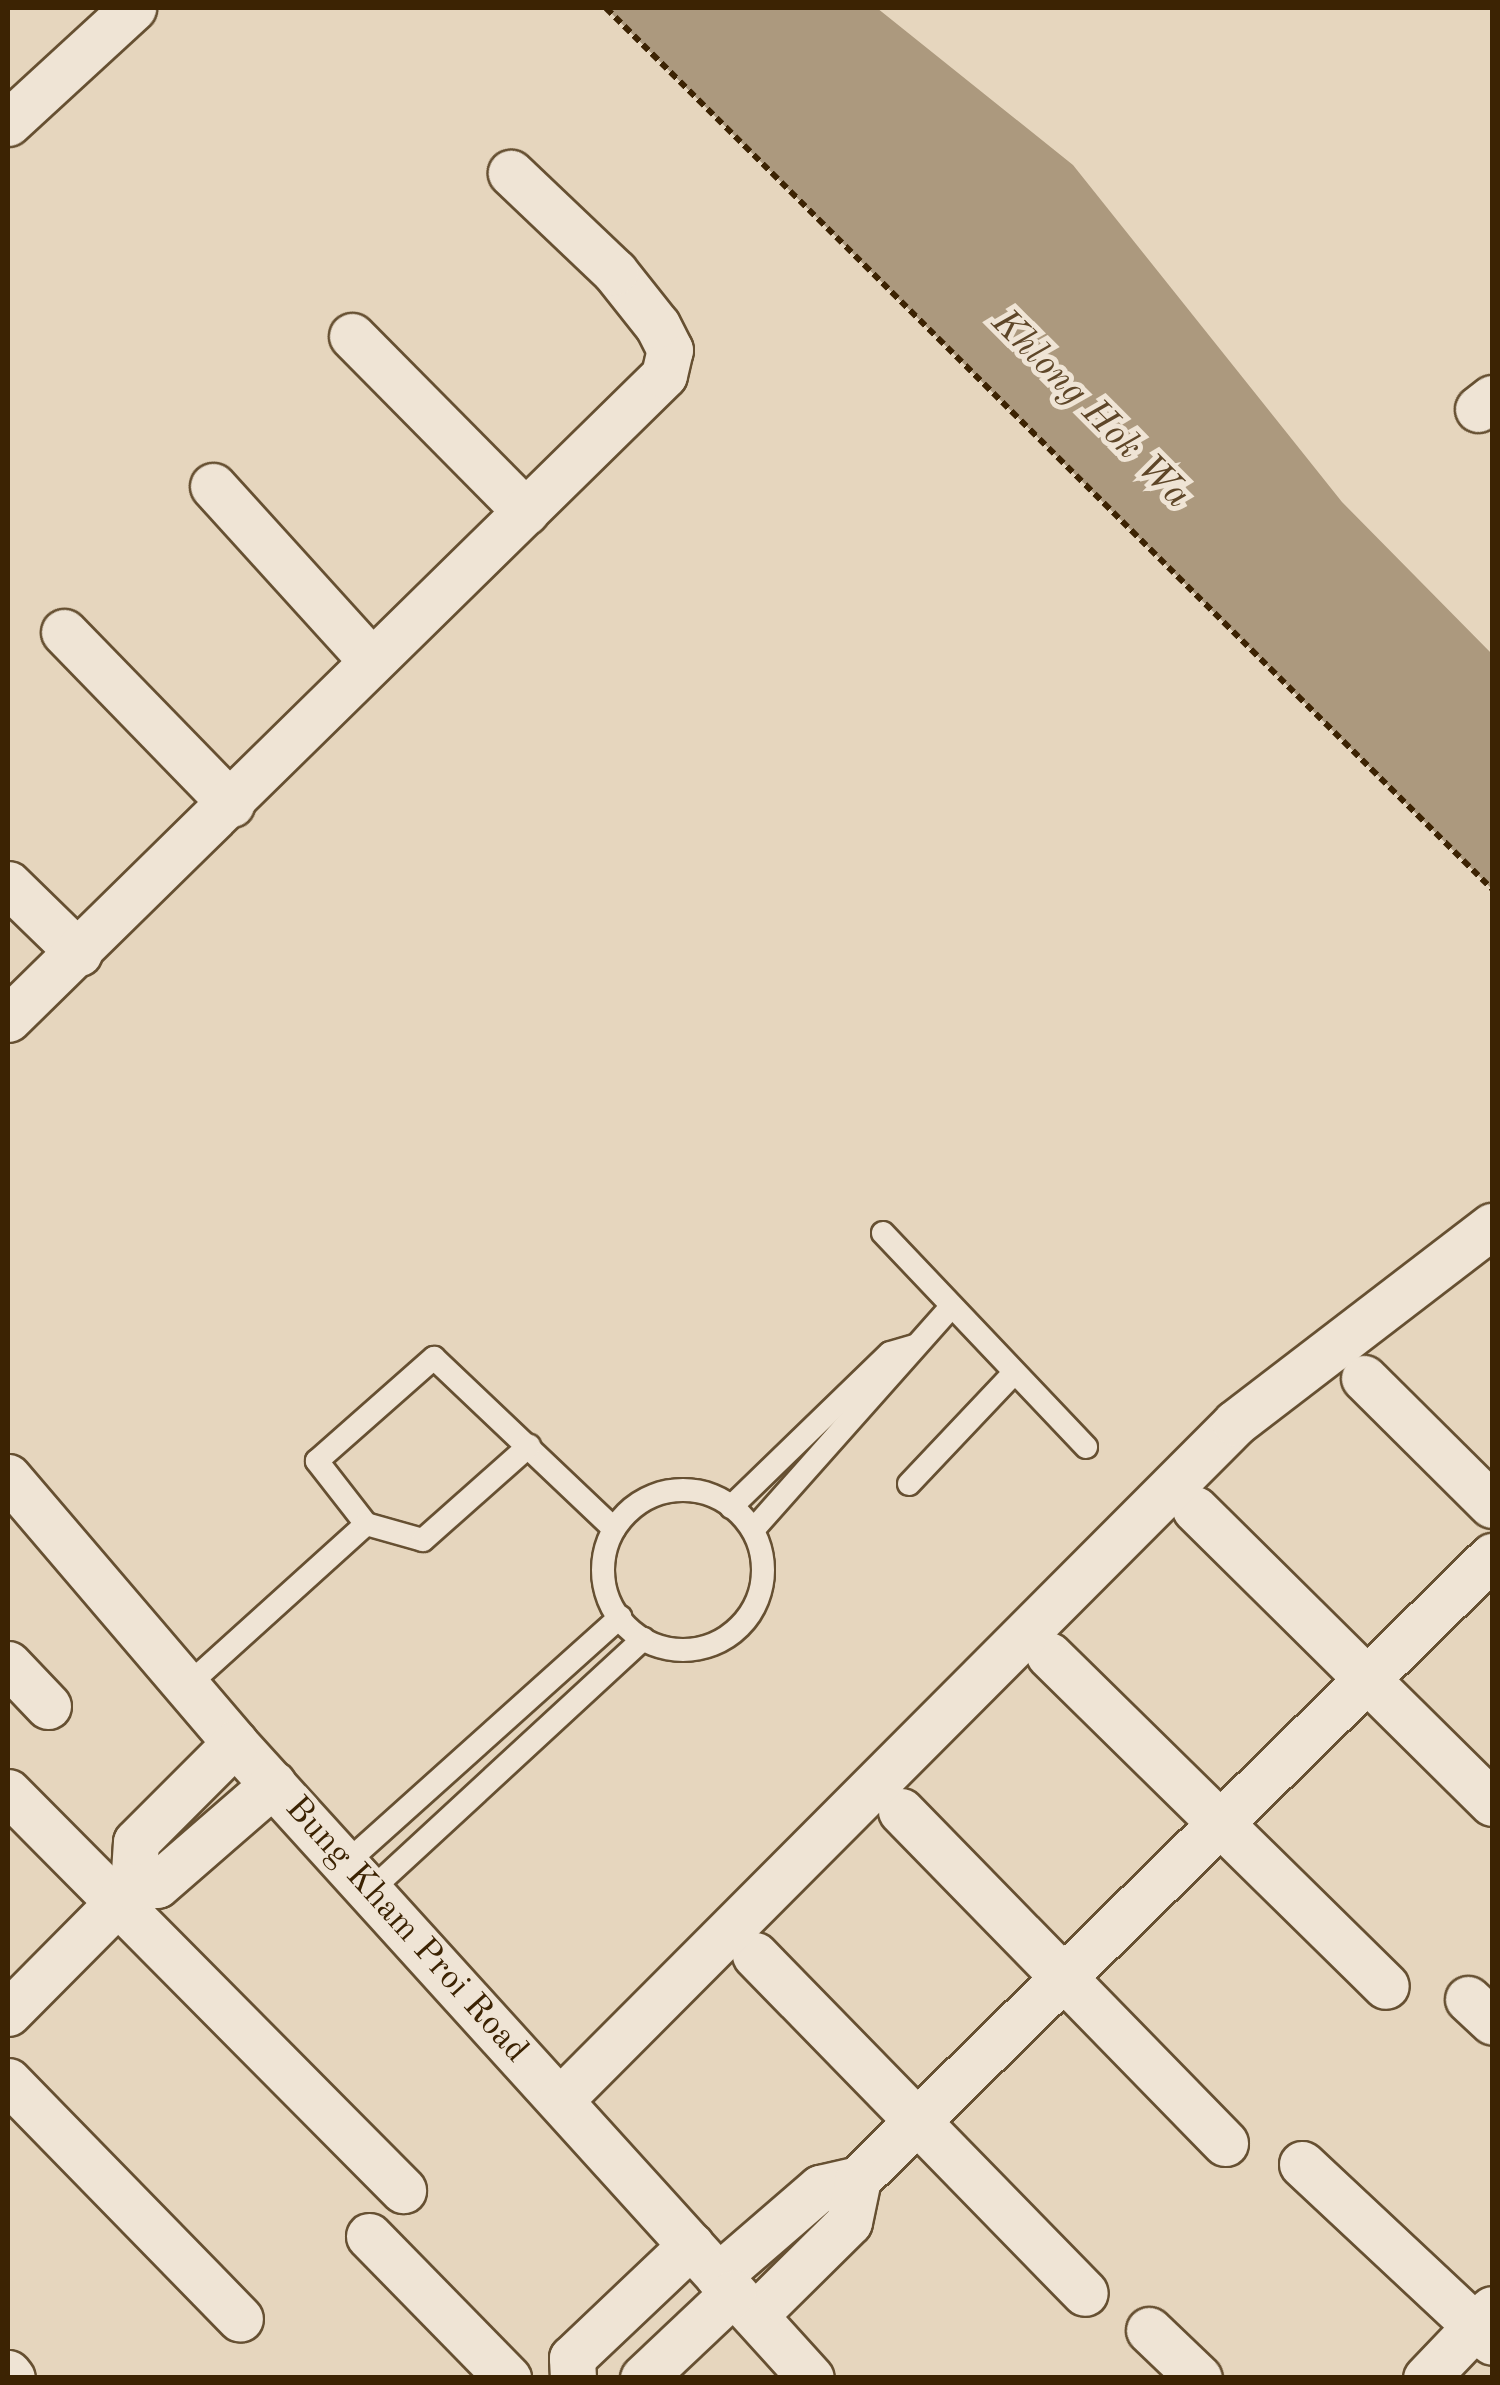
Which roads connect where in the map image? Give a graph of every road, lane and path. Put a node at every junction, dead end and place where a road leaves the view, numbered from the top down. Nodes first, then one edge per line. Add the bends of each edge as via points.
1 (133, 8) edge
2 (606, 8) edge
3 (8, 123) edge
4 (511, 173) dead end
5 (352, 336) dead end
6 (213, 486) dead end
7 (526, 512) junction
8 (64, 632) dead end
9 (371, 660) junction
10 (231, 804) junction
11 (8, 884) edge
12 (1492, 889) edge
13 (79, 954) junction
14 (8, 1019) edge
15 (1492, 1226) edge
16 (883, 1233) dead end
17 (951, 1307) junction
18 (914, 1346) junction
19 (1014, 1373) junction
20 (1364, 1378) dead end
21 (529, 1446) junction
22 (1086, 1447) dead end
23 (8, 1477) edge
24 (909, 1484) dead end
25 (731, 1506) junction
26 (1492, 1506) edge
27 (1194, 1509) dead end
28 (366, 1524) junction
29 (614, 1529) junction
30 (753, 1530) junction
31 (1492, 1556) edge
32 (620, 1617) junction
33 (643, 1639) junction
34 (1049, 1655) dead end
35 (8, 1664) edge
36 (1372, 1679) junction
37 (188, 1685) junction
38 (48, 1706) dead end
39 (236, 1743) junction
40 (273, 1784) junction
41 (8, 1792) edge
42 (1492, 1803) edge
43 (900, 1811) dead end
44 (1218, 1827) junction
45 (357, 1878) junction
46 (125, 1895) junction
47 (754, 1955) dead end
48 (1062, 1978) junction
49 (1386, 1986) dead end
50 (8, 2014) edge
51 (8, 2081) edge
52 (560, 2100) junction
53 (917, 2119) junction
54 (1225, 2143) dead end
55 (1302, 2164) dead end
56 (403, 2190) dead end
57 (369, 2236) dead end
58 (724, 2282) junction
59 (1084, 2293) dead end
60 (240, 2319) dead end
61 (1487, 2326) edge
62 (1149, 2330) dead end
63 (508, 2378) edge
64 (573, 2378) edge
65 (642, 2378) edge
66 (811, 2378) edge
67 (1199, 2378) edge
68 (1426, 2378) edge

1 - 3 street
2 - 12 path
4 - 7 street via 615,272 670,350 664,375
5 - 7 street
6 - 9 street
7 - 9 street
8 - 10 street
9 - 10 street
10 - 13 street
11 - 13 street
13 - 14 street
15 - 52 street via 1235,1423
16 - 17 lane
17 - 18 lane
17 - 19 lane
18 - 25 lane via 890,1353
18 - 30 lane via 902,1369
19 - 22 lane
19 - 24 lane
20 - 26 street
21 - 28 lane via 423,1540
21 - 28 lane via 439,1359 429,1359 318,1462
21 - 29 lane
23 - 37 street, Bung Kham Proi Road
25 - 29 lane via 704,1492 663,1492 627,1512
25 - 30 lane
27 - 36 street
28 - 37 lane
29 - 32 lane via 603,1569
30 - 33 lane via 764,1570 740,1627 694,1649
31 - 36 street
32 - 33 lane
32 - 45 lane
33 - 45 lane
34 - 44 street
35 - 38 street
36 - 42 street
36 - 44 street
37 - 39 street, Bung Kham Proi Road
39 - 40 street, Bung Kham Proi Road
39 - 46 street via 136,1842
40 - 45 street, Bung Kham Proi Road
40 - 46 street via 157,1884
41 - 46 street
43 - 48 street
44 - 48 street
44 - 49 street
45 - 52 street, Bung Kham Proi Road
46 - 50 street
46 - 56 street
47 - 53 street
48 - 53 street
48 - 54 street
51 - 60 street
52 - 58 street, Bung Kham Proi Road
53 - 58 street via 858,2179 849,2222
53 - 59 street
55 - 61 street
57 - 63 street
58 - 64 street via 572,2358
58 - 65 street
58 - 66 street, Bung Kham Proi Road
61 - 68 street
62 - 67 street

